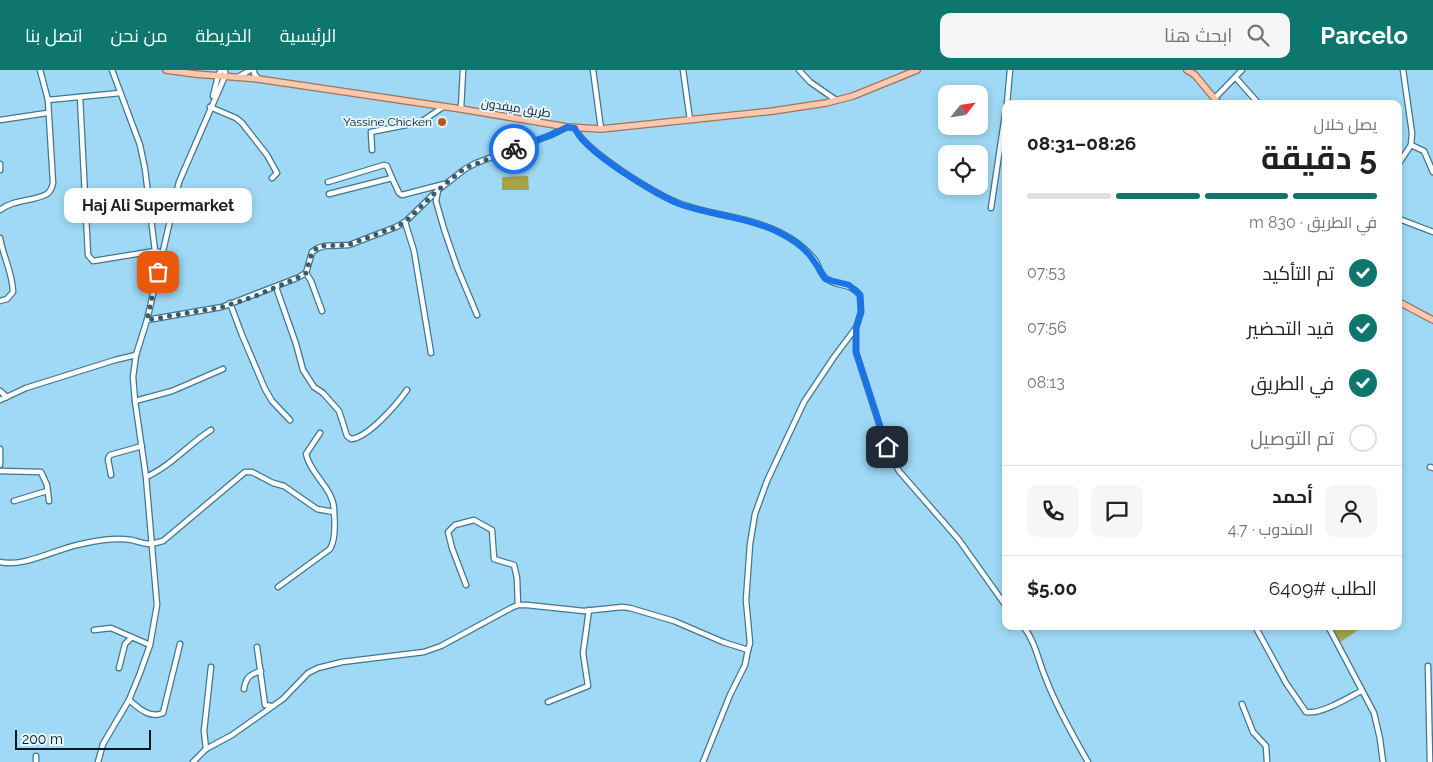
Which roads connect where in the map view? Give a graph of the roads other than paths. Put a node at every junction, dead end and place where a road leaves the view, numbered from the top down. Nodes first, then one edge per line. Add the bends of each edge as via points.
1 (40, 70) edge
2 (112, 70) edge
3 (166, 70) edge
4 (252, 70) edge
5 (463, 70) edge
6 (593, 70) edge
7 (683, 70) edge
8 (799, 70) edge
9 (917, 70) edge
10 (1010, 70) edge
11 (1187, 70) edge
12 (1242, 70) edge
13 (1403, 70) edge
14 (195, 72) edge
15 (224, 72) edge
16 (213, 74) edge
17 (238, 77) junction
18 (1236, 78) junction
19 (258, 79) junction
20 (120, 93) junction
21 (80, 97) junction
22 (48, 100) junction
23 (836, 100) junction
24 (1007, 100) edge
25 (1216, 100) edge
26 (1218, 100) edge
27 (1255, 100) edge
28 (210, 107) junction
29 (443, 107) junction
30 (461, 109) junction
31 (47, 113) junction
32 (0, 120) edge
33 (690, 120) junction
34 (567, 127) junction
35 (575, 128) junction
36 (601, 129) junction
37 (1002, 135) edge
38 (1411, 145) junction
39 (372, 150) dead end
40 (1402, 159) edge
41 (0, 164) edge
42 (0, 170) edge
43 (1433, 172) edge
44 (272, 178) dead end
45 (392, 178) junction
46 (328, 182) dead end
47 (446, 184) junction
48 (438, 190) junction
49 (329, 194) dead end
50 (991, 208) dead end
51 (1, 209) edge
52 (1402, 220) edge
53 (405, 222) junction
54 (1433, 232) edge
55 (0, 238) edge
56 (155, 250) junction
57 (1, 252) edge
58 (162, 253) junction
59 (306, 273) junction
60 (276, 287) junction
61 (0, 301) edge
62 (230, 303) junction
63 (1402, 304) edge
64 (322, 311) dead end
65 (478, 315) dead end
66 (147, 320) junction
67 (1433, 320) edge
68 (856, 328) junction
69 (431, 353) dead end
70 (136, 355) junction
71 (223, 369) dead end
72 (407, 390) dead end
73 (0, 391) edge
74 (7, 397) junction
75 (0, 400) edge
76 (135, 401) junction
77 (290, 420) dead end
78 (211, 430) dead end
79 (320, 433) dead end
80 (142, 446) junction
81 (0, 449) edge
82 (0, 465) edge
83 (0, 471) edge
84 (111, 475) dead end
85 (146, 477) junction
86 (47, 491) junction
87 (14, 501) dead end
88 (49, 501) dead end
89 (334, 512) junction
90 (151, 544) junction
91 (0, 562) edge
92 (466, 584) dead end
93 (278, 587) dead end
94 (1002, 600) edge
95 (518, 605) junction
96 (589, 610) junction
97 (94, 630) dead end
98 (1026, 630) edge
99 (1257, 630) edge
100 (1330, 630) edge
101 (131, 638) junction
102 (180, 644) dead end
103 (150, 645) junction
104 (257, 646) dead end
105 (748, 650) junction
106 (1428, 666) dead end
107 (211, 667) dead end
108 (119, 668) dead end
109 (261, 671) junction
110 (244, 689) dead end
111 (1361, 691) junction
112 (129, 700) junction
113 (548, 702) dead end
114 (1242, 704) dead end
115 (271, 706) junction
116 (206, 749) junction
117 (36, 756) dead end
118 (36, 762) edge
119 (98, 762) edge
120 (193, 762) edge
121 (703, 762) edge
122 (1088, 762) edge
123 (1267, 762) edge
124 (1383, 762) edge
125 (1430, 762) edge

1 - 22 street
2 - 20 street
3 - 14 main road, طريق ميفدون
4 - 17 street
4 - 19 street
5 - 30 street
6 - 36 street
7 - 33 street
8 - 23 street
9 - 23 main road, طريق ميفدون
10 - 24 street
11 - 25 main road
12 - 18 street
13 - 38 street
14 - 16 main road, طريق ميفدون
15 - 16 main road, طريق ميفدون
15 - 17 main road, طريق ميفدون
15 - 28 street
16 - 28 street
17 - 19 main road, طريق ميفدون
18 - 26 street
18 - 27 street
19 - 29 main road, طريق ميفدون
20 - 21 street
20 - 56 street via 146,169
21 - 22 street
21 - 56 street via 88,256 92,261
22 - 31 street
23 - 33 main road, طريق ميفدون
28 - 44 street via 242,123 272,163 277,173
28 - 58 street via 179,182
29 - 30 main road, طريق ميفدون
29 - 39 street via 421,122 371,132
30 - 34 main road, طريق ميفدون
31 - 32 street
31 - 51 street via 52,188 46,194 14,202
33 - 36 main road, طريق ميفدون
34 - 35 main road, طريق ميفدون
34 - 47 street via 465,168
35 - 36 main road, طريق ميفدون
35 - 68 street via 601,156 665,197 680,204 745,219 803,247 825,279 849,285 860,295 861,312
37 - 50 street
38 - 40 street
38 - 43 street via 1424,151
41 - 42 street
45 - 46 street via 384,166
45 - 47 street via 402,195
45 - 49 street
47 - 48 street
48 - 53 street
48 - 65 street via 436,202 444,229
52 - 54 street
53 - 59 street via 348,245 320,246 312,252
53 - 69 street via 414,251
55 - 57 street
56 - 58 street
57 - 61 street via 12,279 13,292
58 - 66 street
59 - 60 street
59 - 64 street
60 - 62 street
60 - 72 street via 303,370 339,411 347,436 351,439 362,436
62 - 66 street via 208,311
62 - 77 street via 265,389
63 - 67 main road
66 - 70 street
68 - 94 street via 858,361 883,436 899,471 959,540
68 - 105 street via 804,402 767,480 755,514 746,600
70 - 74 street via 44,382
70 - 76 street via 133,377
71 - 76 street via 172,391
73 - 74 street
74 - 75 street
76 - 80 street
78 - 85 street via 160,471
79 - 89 street via 306,454 330,494
80 - 84 street via 110,456
80 - 85 street
81 - 82 street
83 - 86 street via 42,472
85 - 90 street
86 - 87 street
86 - 88 street
89 - 90 street via 317,509 288,488 247,471 163,541
89 - 93 street via 332,546
90 - 91 street via 102,540 62,548 24,562
90 - 103 street via 157,605
92 - 95 street via 448,532 455,525 474,520 492,530 494,559 514,565
95 - 96 street
95 - 115 street via 442,646 424,652 342,662 312,670 283,699
96 - 105 street via 630,608 674,621
96 - 113 street via 583,653 588,686
97 - 101 street via 110,628
98 - 122 street via 1032,638 1043,673
99 - 111 street via 1306,712 1321,710
100 - 111 street
101 - 103 street
101 - 108 street
102 - 112 street via 163,713 155,715 142,711
103 - 112 street
104 - 109 street
105 - 121 street via 745,665
106 - 125 street
107 - 116 street via 204,731
109 - 110 street via 248,676
109 - 115 street via 265,705
111 - 124 street via 1376,719
112 - 119 street via 107,736
114 - 123 street via 1253,732 1266,746
115 - 116 street via 232,735
116 - 120 street
117 - 118 street

